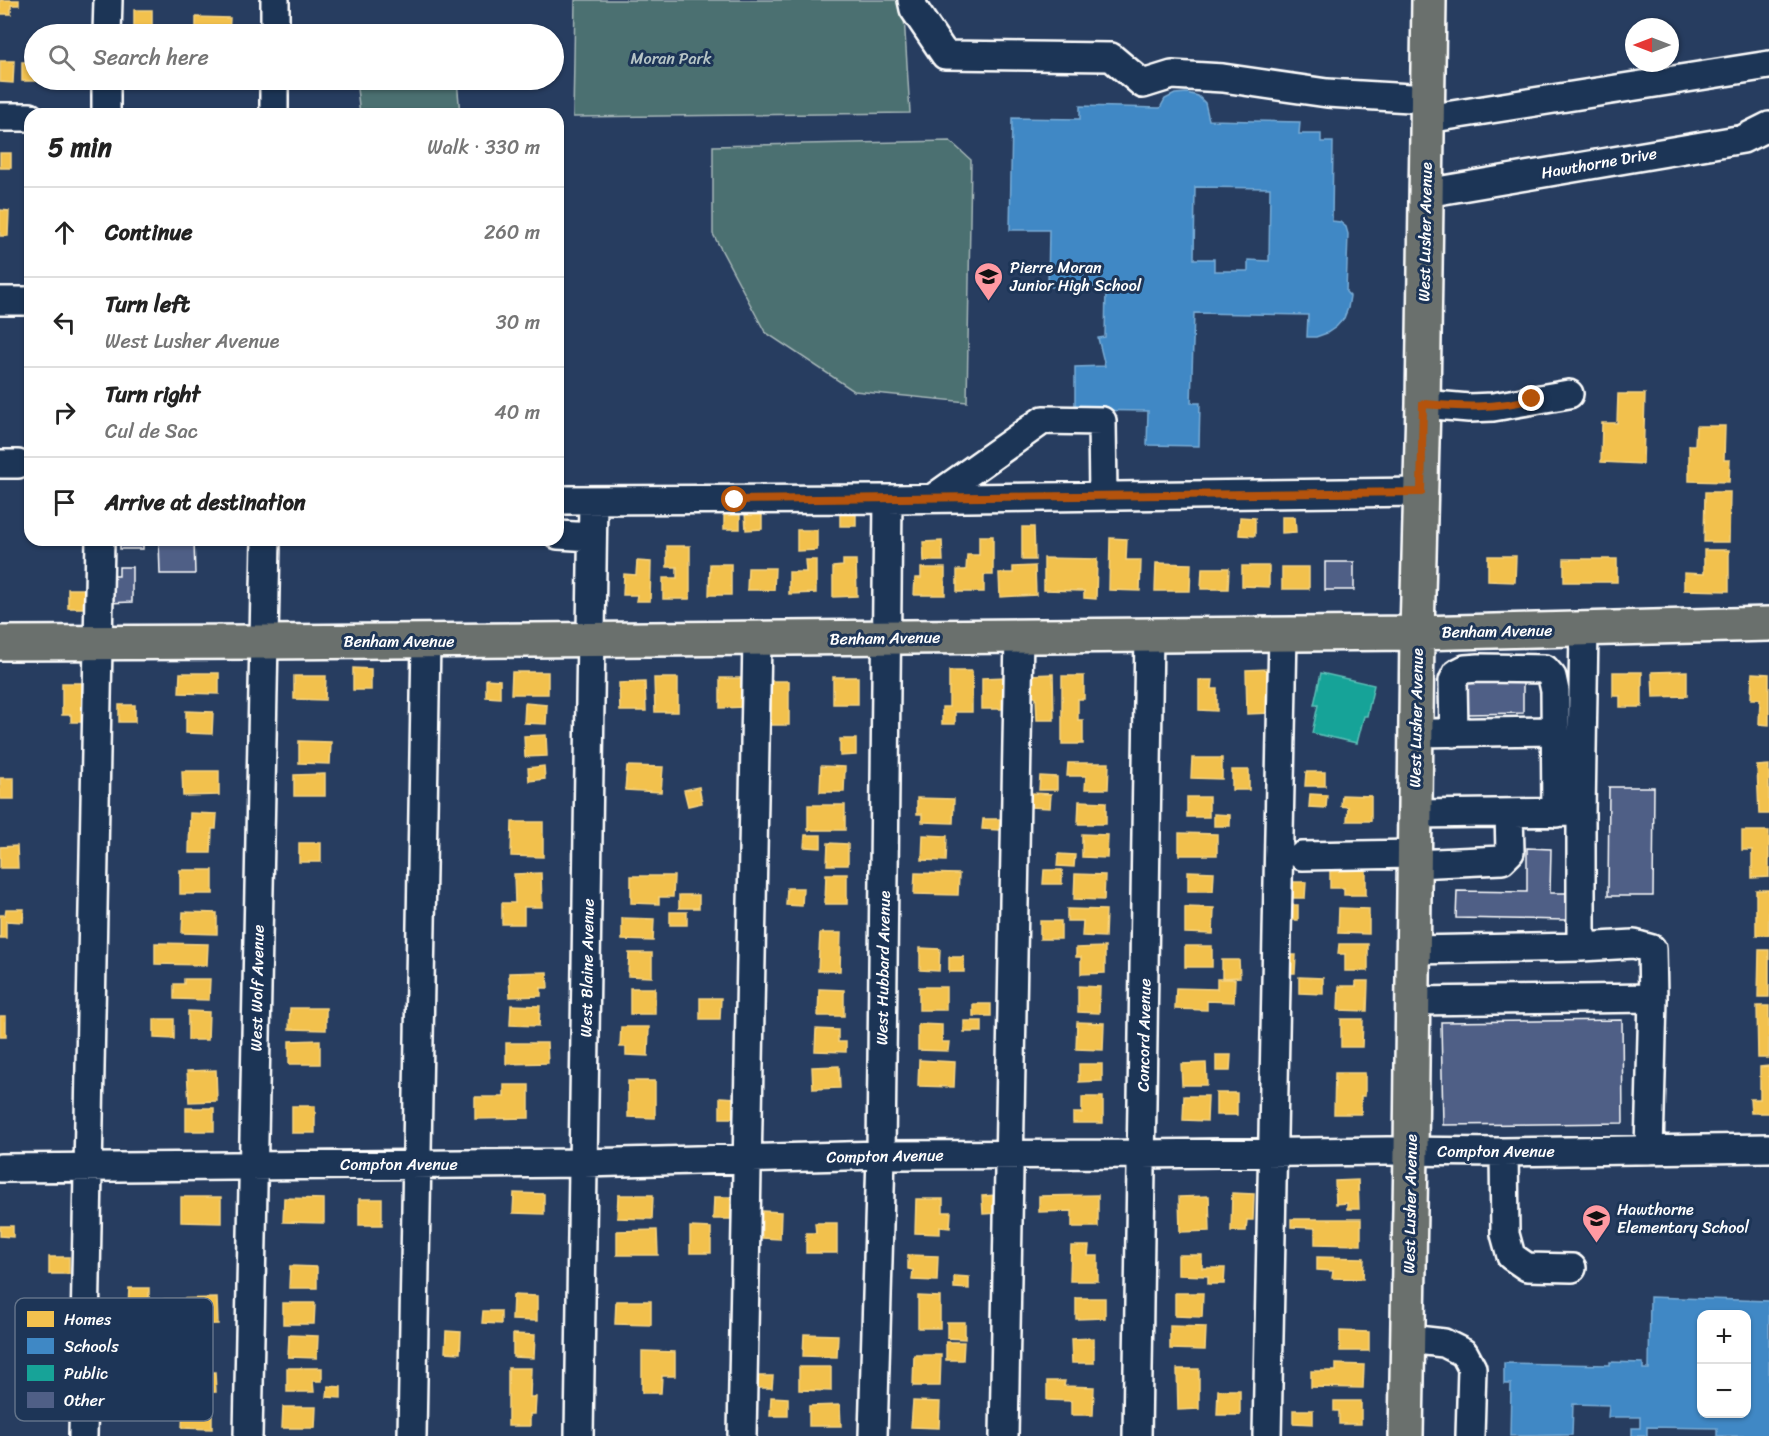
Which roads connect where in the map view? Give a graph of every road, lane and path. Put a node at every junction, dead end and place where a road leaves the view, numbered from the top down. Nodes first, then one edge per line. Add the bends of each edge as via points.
1 (108, 0) edge
2 (275, 0) edge
3 (912, 0) edge
4 (1429, 0) edge
5 (107, 24) edge
6 (274, 24) edge
7 (1769, 65) edge
8 (106, 90) edge
9 (274, 90) edge
10 (106, 108) edge
11 (273, 108) edge
12 (1427, 109) junction
13 (0, 117) edge
14 (24, 117) edge
15 (1769, 126) edge
16 (1426, 193) junction
17 (0, 301) edge
18 (24, 301) edge
19 (1569, 394) dead end
20 (1423, 404) junction
21 (1421, 492) junction
22 (1103, 496) junction
23 (933, 498) junction
24 (888, 499) junction
25 (564, 500) edge
26 (593, 500) junction
27 (564, 535) edge
28 (592, 537) junction
29 (100, 546) edge
30 (266, 546) edge
31 (1769, 624) edge
32 (1584, 629) junction
33 (1283, 633) junction
34 (1417, 633) junction
35 (1149, 634) junction
36 (1018, 636) junction
37 (887, 638) junction
38 (757, 639) junction
39 (590, 640) junction
40 (426, 641) junction
41 (264, 642) junction
42 (0, 643) edge
43 (98, 643) junction
44 (1555, 731) junction
45 (1416, 733) junction
46 (1454, 733) junction
47 (1509, 813) junction
48 (1568, 813) junction
49 (1415, 814) junction
50 (1302, 856) dead end
51 (1414, 859) junction
52 (1581, 947) junction
53 (1413, 950) junction
54 (1653, 998) junction
55 (1413, 1001) junction
56 (1769, 1148) edge
57 (1649, 1150) junction
58 (1273, 1152) junction
59 (1411, 1152) junction
60 (1504, 1152) junction
61 (1142, 1154) junction
62 (881, 1155) junction
63 (1009, 1155) junction
64 (747, 1159) junction
65 (584, 1163) junction
66 (418, 1164) junction
67 (253, 1165) junction
68 (88, 1167) junction
69 (0, 1168) edge
70 (1572, 1268) dead end
71 (86, 1298) edge
72 (1408, 1339) junction
73 (83, 1421) edge
74 (83, 1436) edge
75 (248, 1436) edge
76 (412, 1436) edge
77 (579, 1436) edge
78 (742, 1436) edge
79 (873, 1436) edge
80 (1004, 1436) edge
81 (1137, 1436) edge
82 (1267, 1436) edge
83 (1406, 1436) edge
84 (1470, 1436) edge

1 - 5 street
2 - 6 street
3 - 12 street via 945,55 1111,57 1143,84 1172,75 1223,78
4 - 12 main road, West Lusher Avenue
7 - 12 street
8 - 10 street
9 - 11 street
12 - 16 main road, West Lusher Avenue
13 - 14 street
15 - 16 street, Hawthorne Drive via 1743,139
16 - 20 main road, West Lusher Avenue
17 - 18 street
19 - 20 street via 1493,407
20 - 21 main road, West Lusher Avenue
21 - 22 street
21 - 34 main road, West Lusher Avenue
22 - 23 street
22 - 23 street via 1102,421 1043,420
23 - 24 street
24 - 26 street
24 - 37 street, West Hubbard Avenue
25 - 26 street
26 - 28 street, West Blaine Avenue
27 - 28 street
28 - 39 street, West Blaine Avenue
29 - 43 street
30 - 41 street, West Wolf Avenue
31 - 32 main road, Benham Avenue
32 - 34 main road, Benham Avenue
32 - 48 street
33 - 34 main road, Benham Avenue
33 - 35 main road, Benham Avenue
33 - 58 street
34 - 45 main road, West Lusher Avenue
35 - 36 main road, Benham Avenue
35 - 61 street, Concord Avenue
36 - 37 main road, Benham Avenue
36 - 63 street
37 - 38 main road, Benham Avenue
37 - 62 street, West Hubbard Avenue
38 - 39 main road, Benham Avenue
38 - 64 street
39 - 40 main road, Benham Avenue
39 - 65 street, West Blaine Avenue
40 - 41 main road, Benham Avenue
40 - 66 street
41 - 43 main road, Benham Avenue
41 - 67 street, West Wolf Avenue
42 - 43 main road, Benham Avenue
43 - 68 street
44 - 46 street
44 - 46 street via 1555,691 1552,677 1545,669 1479,668 1465,669 1453,681
44 - 48 street
45 - 46 street
45 - 49 main road, West Lusher Avenue
47 - 48 street
47 - 49 street
47 - 51 street via 1510,852 1502,860
48 - 52 street
49 - 51 main road, West Lusher Avenue
50 - 51 street
51 - 53 main road, West Lusher Avenue
52 - 53 street
52 - 54 street via 1634,944 1652,949
53 - 55 main road, West Lusher Avenue
54 - 55 street
54 - 57 street
55 - 59 main road, West Lusher Avenue
56 - 57 street, Compton Avenue
57 - 60 street, Compton Avenue
58 - 59 street, Compton Avenue
58 - 61 street, Compton Avenue
58 - 82 street
59 - 60 street, Compton Avenue
59 - 72 main road, West Lusher Avenue
60 - 70 street via 1505,1234 1511,1256 1527,1267
61 - 63 street, Compton Avenue
61 - 81 street, Concord Avenue
62 - 63 street, Compton Avenue
62 - 64 street, Compton Avenue
62 - 79 street, West Hubbard Avenue
63 - 80 street
64 - 65 street, Compton Avenue
64 - 78 street
65 - 66 street, Compton Avenue
65 - 77 street, West Blaine Avenue
66 - 67 street, Compton Avenue
66 - 76 street
67 - 68 street, Compton Avenue
67 - 75 street, West Wolf Avenue
68 - 69 street, Compton Avenue
68 - 71 street
72 - 83 main road, West Lusher Avenue
72 - 84 street via 1444,1343 1464,1353 1472,1368
73 - 74 street

